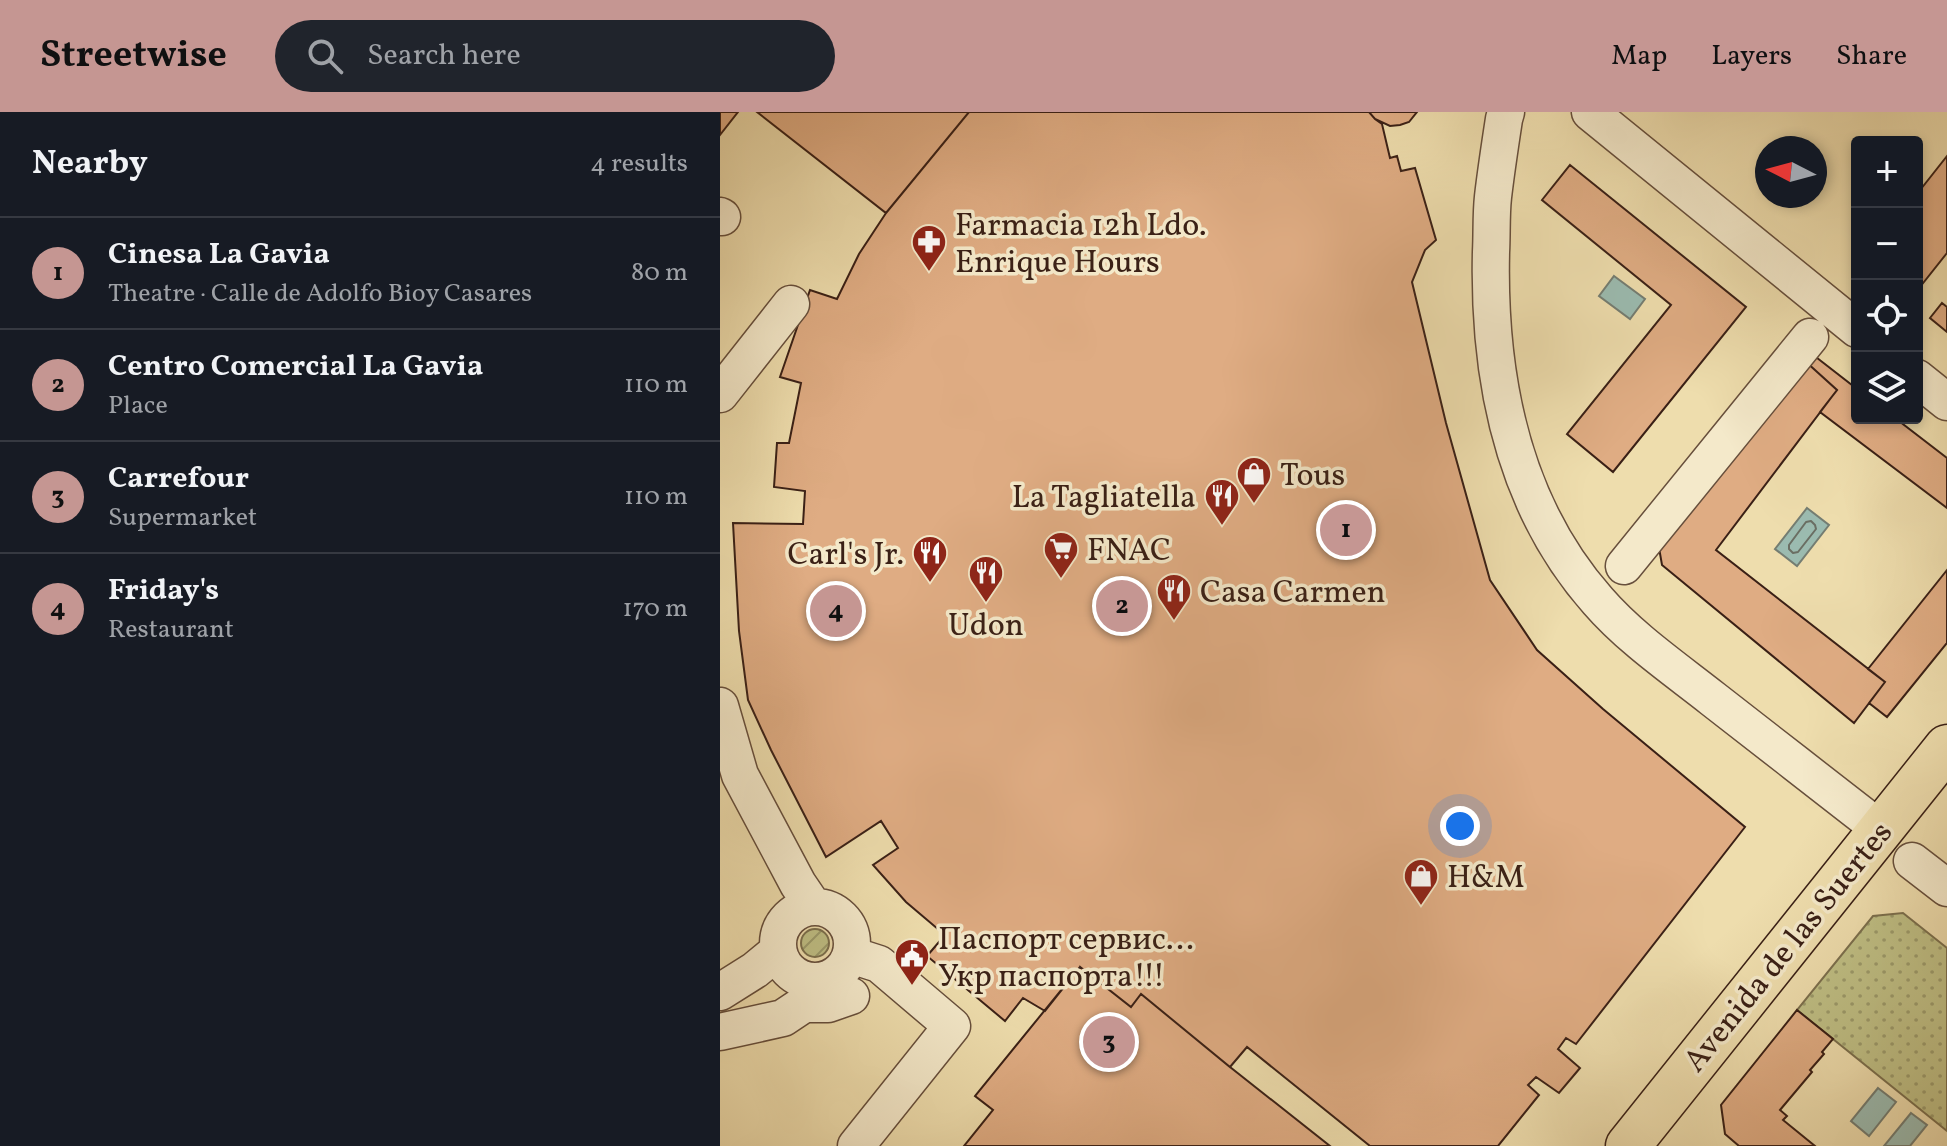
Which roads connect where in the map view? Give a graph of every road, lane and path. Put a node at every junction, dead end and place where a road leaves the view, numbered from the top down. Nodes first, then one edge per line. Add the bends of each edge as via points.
1 (1506, 112) edge
2 (1590, 112) edge
3 (791, 304) dead end
4 (1851, 324) edge
5 (1810, 337) dead end
6 (1923, 383) edge
7 (720, 394) edge
8 (1947, 402) edge
9 (1624, 566) dead end
10 (720, 706) edge
11 (1947, 747) edge
12 (730, 776) edge
13 (1880, 829) junction
14 (1912, 861) dead end
15 (1947, 888) edge
16 (813, 906) junction
17 (851, 955) junction
18 (787, 964) junction
19 (720, 992) edge
20 (851, 996) dead end
21 (720, 1030) edge
22 (1644, 1140) edge
23 (856, 1146) edge

1 - 13 street via 1493,200 1491,280 1498,384 1529,491 1554,541 1600,604 1653,653
2 - 4 street
3 - 7 street
5 - 9 street
6 - 8 street
10 - 12 street
11 - 13 main road, Avenida de las Suertes
12 - 16 street
13 - 22 main road, Avenida de las Suertes
14 - 15 street
16 - 17 street via 845,921
16 - 18 street via 800,909 781,926 777,939
17 - 18 street via 838,974 818,982 807,981
17 - 23 street via 879,964 952,1026
18 - 19 street via 755,970
18 - 21 street
20 - 21 street via 828,1004 804,1004 783,1018

